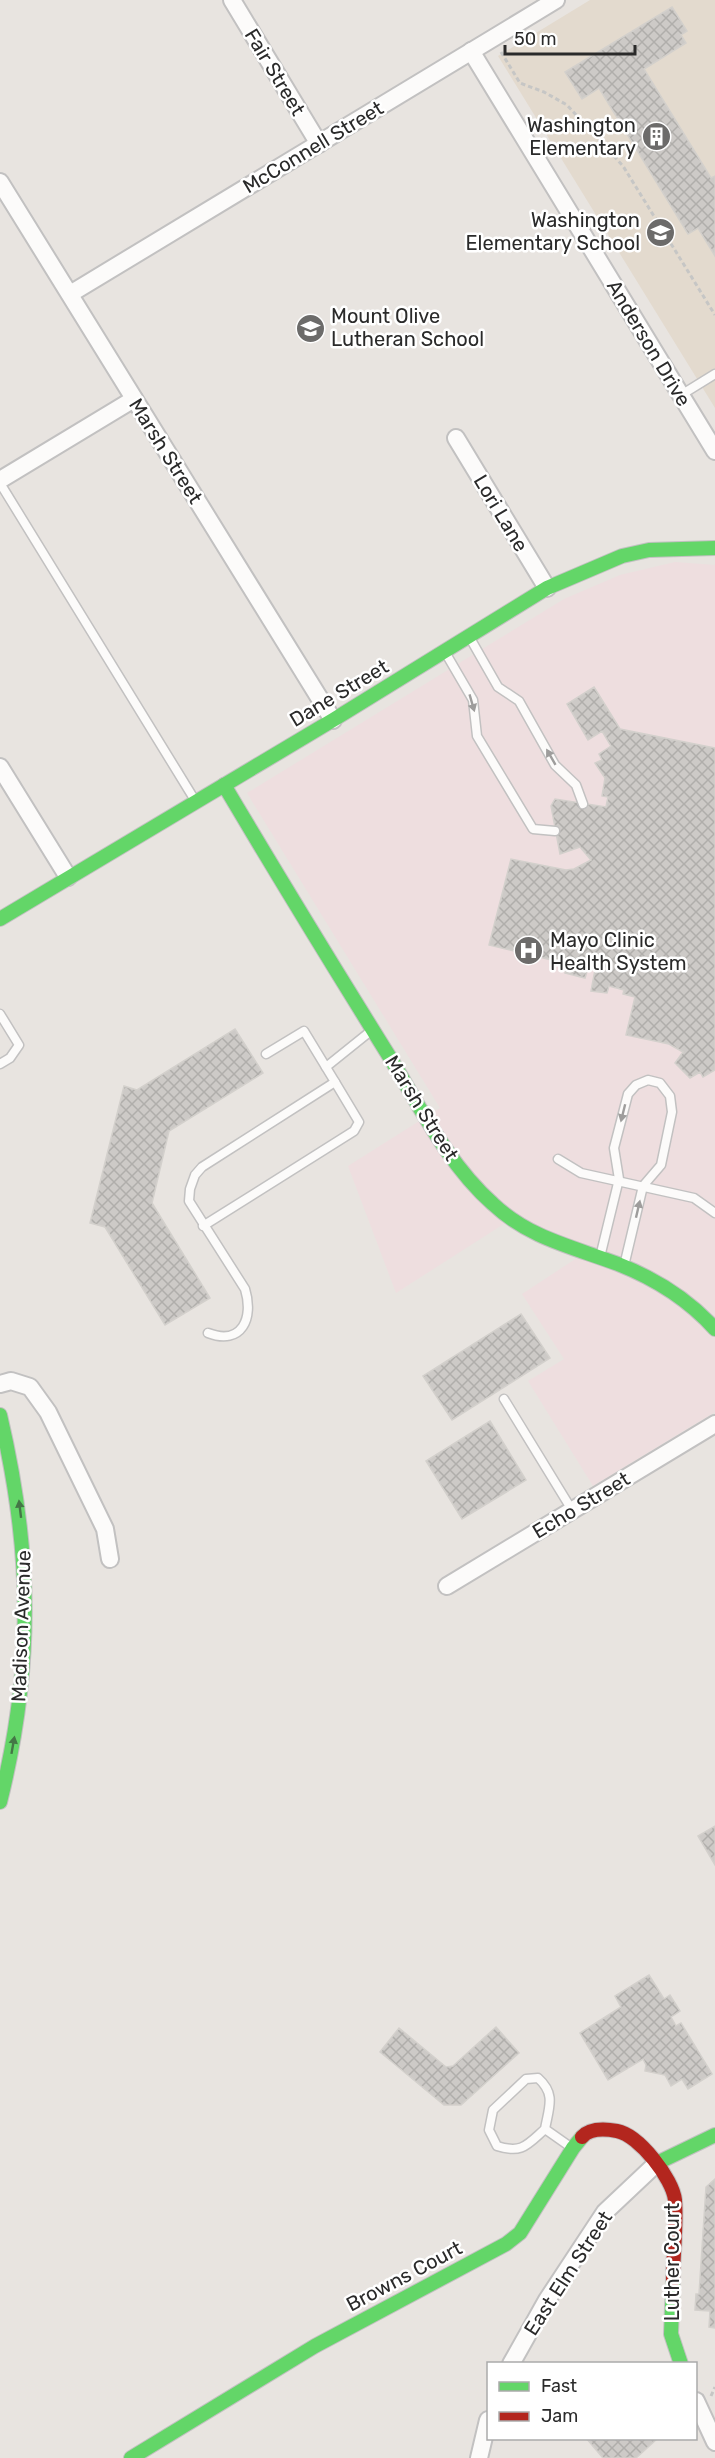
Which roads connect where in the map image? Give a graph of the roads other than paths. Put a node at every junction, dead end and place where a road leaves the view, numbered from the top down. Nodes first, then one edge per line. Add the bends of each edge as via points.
1 (232, 0) edge
2 (556, 0) edge
3 (471, 51) junction
4 (319, 144) junction
5 (0, 182) edge
6 (69, 294) junction
7 (715, 374) edge
8 (681, 395) junction
9 (134, 399) junction
10 (456, 438) dead end
11 (715, 451) edge
12 (0, 482) edge
13 (715, 548) edge
14 (547, 588) junction
15 (469, 636) junction
16 (445, 651) junction
17 (333, 720) junction
18 (0, 767) edge
19 (224, 785) junction
20 (196, 802) junction
21 (583, 804) dead end
22 (555, 831) dead end
23 (68, 878) junction
24 (0, 919) edge
25 (0, 1014) edge
26 (373, 1029) junction
27 (266, 1054) dead end
28 (0, 1064) edge
29 (326, 1068) junction
30 (335, 1082) junction
31 (558, 1159) dead end
32 (618, 1182) junction
33 (643, 1186) junction
34 (715, 1213) edge
35 (203, 1226) junction
36 (600, 1257) junction
37 (624, 1266) junction
38 (715, 1329) edge
39 (208, 1333) dead end
40 (0, 1384) edge
41 (504, 1399) dead end
42 (0, 1415) edge
43 (715, 1424) edge
44 (572, 1510) junction
45 (110, 1559) dead end
46 (447, 1586) dead end
47 (0, 1802) edge
48 (545, 2129) junction
49 (715, 2135) edge
50 (573, 2148) junction
51 (657, 2163) junction
52 (512, 2362) edge
53 (680, 2362) edge
54 (697, 2403) edge
55 (487, 2428) edge
56 (715, 2442) edge
57 (131, 2458) edge
58 (479, 2458) edge

1 - 4 street, Fair Street
2 - 3 street, McConnell Street
3 - 4 street, McConnell Street
3 - 8 street, Anderson Drive
4 - 6 street, McConnell Street
5 - 6 street, Marsh Street
6 - 9 street, Marsh Street
7 - 8 lane
8 - 11 street, Anderson Drive
9 - 12 street
9 - 17 street, Marsh Street
10 - 14 street, Lori Lane
12 - 20 lane
13 - 14 street, Dane Street via 649,550 621,556
14 - 15 street, Dane Street
15 - 16 street, Dane Street
21 -> 15 lane via 576,785 555,765 519,701 498,687
16 - 17 street, Dane Street
16 -> 22 lane via 473,700 477,736 533,829
17 - 19 street, Dane Street
18 - 23 street
19 - 20 street, Dane Street
19 - 26 street, Marsh Street
20 - 23 street, Dane Street
23 - 24 street, Dane Street
25 - 28 lane via 19,1045
26 - 29 lane
26 - 36 street, Marsh Street via 469,1180 510,1220 552,1242
27 - 29 lane via 304,1031
29 - 30 lane
30 - 35 lane via 215,1157 195,1175 189,1201
30 - 35 lane via 359,1126
31 - 32 lane via 581,1173
32 - 33 lane
33 -> 32 lane via 661,1165 672,1112 670,1096 660,1083 648,1080 628,1094 614,1148
32 - 36 lane
33 - 34 lane via 694,1198
37 -> 33 lane
35 - 39 lane via 245,1289 249,1302 245,1325 236,1334 228,1337
36 - 37 street, Marsh Street
37 - 38 street, Marsh Street via 680,1297
40 - 45 street via 11,1381 30,1387 48,1412 105,1529
41 - 44 lane
47 -> 42 street, Madison Avenue via 24,1669 26,1587 19,1504
43 - 44 street, Echo Street
44 - 46 street, Echo Street
48 - 48 lane via 550,2101 548,2087 538,2078 526,2079 493,2110 489,2130 497,2146 512,2151 528,2145
48 - 50 lane
49 - 51 street
50 - 51 street, Browns Court via 585,2133 604,2129 622,2132
50 - 57 street, Browns Court via 520,2233 506,2244 315,2346
51 - 52 street, East Elm Street via 604,2212
51 - 53 street, Luther Court via 675,2198 671,2334
54 - 56 street
55 - 58 street

